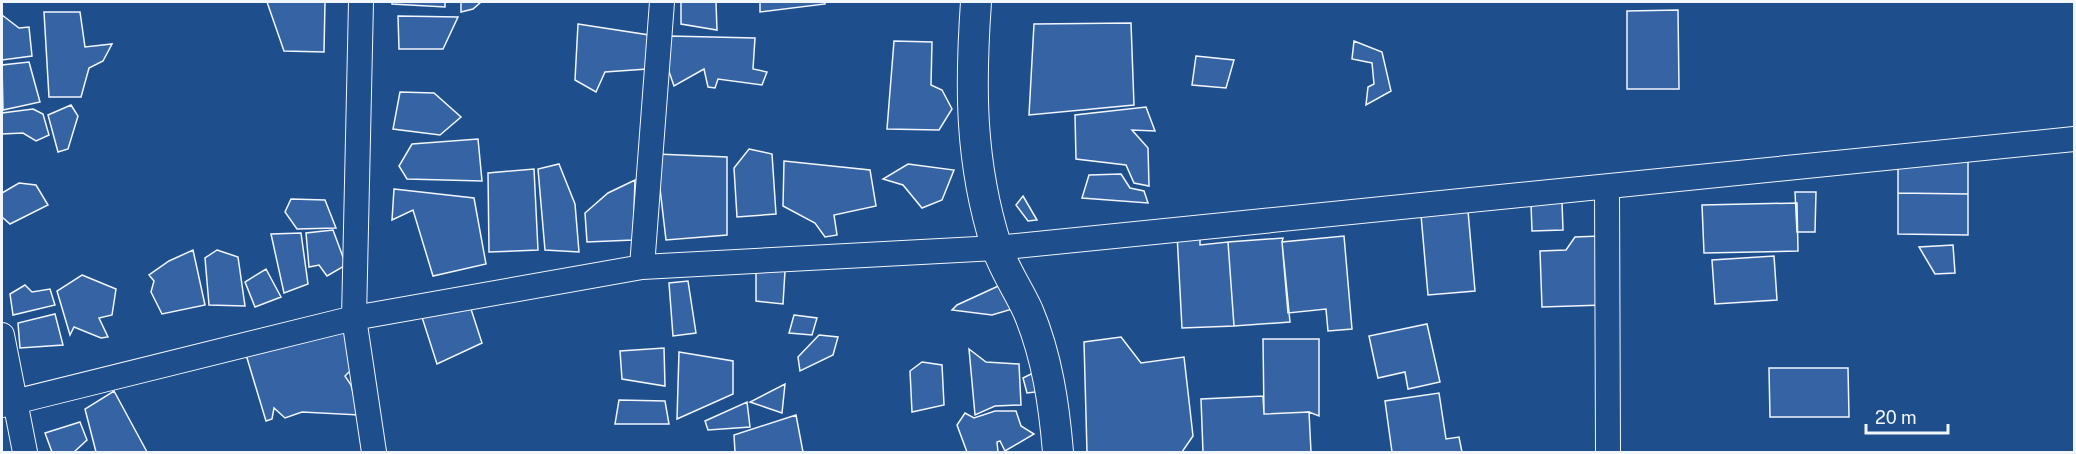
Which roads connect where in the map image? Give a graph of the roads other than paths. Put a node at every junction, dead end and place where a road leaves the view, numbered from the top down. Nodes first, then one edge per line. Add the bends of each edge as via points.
1 (361, 2) edge
2 (662, 2) edge
3 (976, 2) edge
4 (2074, 139) edge
5 (1607, 187) junction
6 (996, 248) junction
7 (642, 267) junction
8 (354, 318) junction
9 (2, 335) edge
10 (8, 404) edge
11 (25, 453) edge
12 (374, 453) edge
13 (1058, 453) edge
14 (1608, 453) edge

1 - 8 street
2 - 7 street
3 - 6 street via 973,137
4 - 5 street
5 - 6 street
5 - 14 street
6 - 7 street
6 - 13 street via 1028,311 1046,362
7 - 8 street
8 - 10 street
8 - 12 street
9 - 10 street
10 - 11 street

